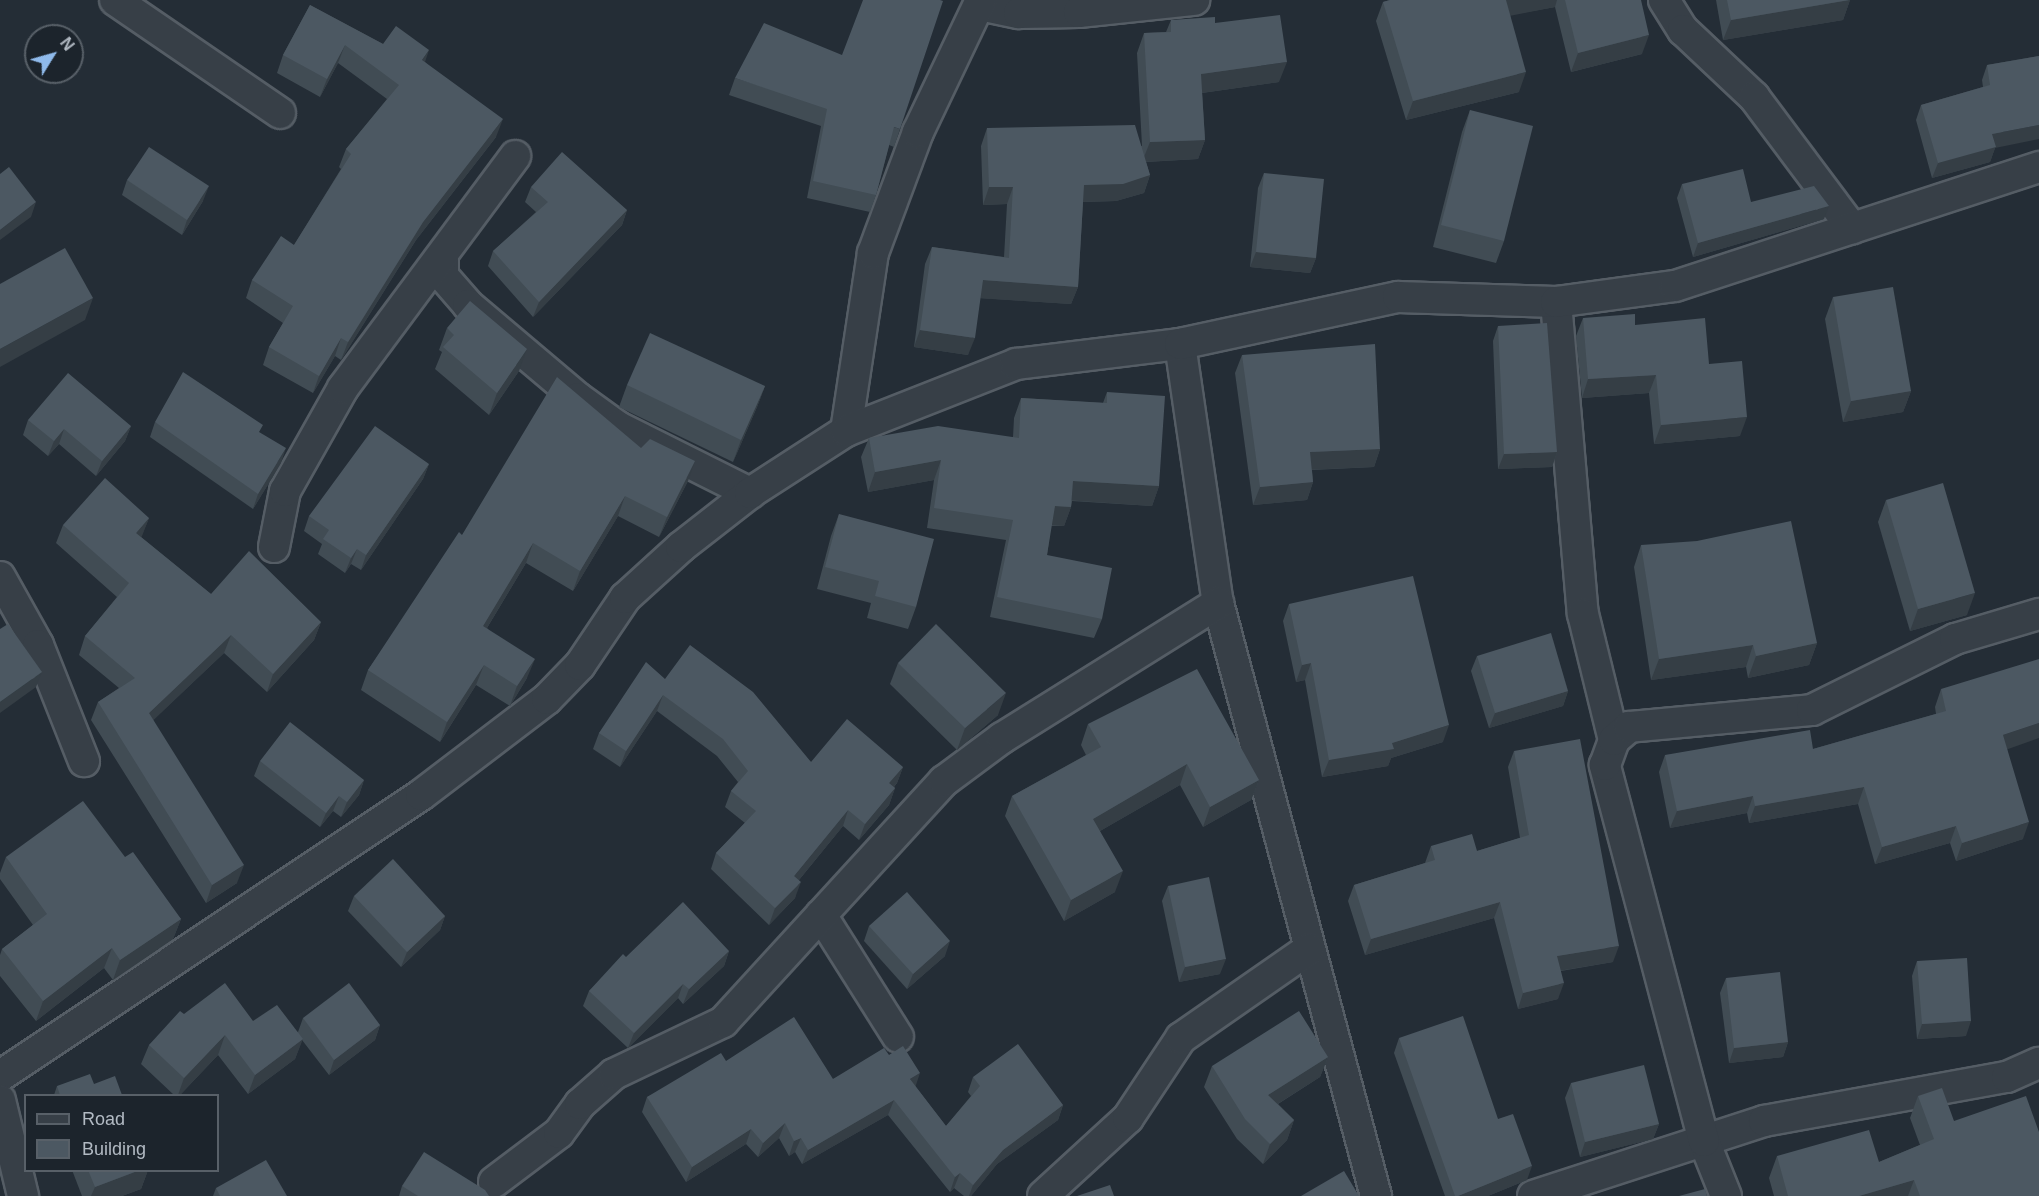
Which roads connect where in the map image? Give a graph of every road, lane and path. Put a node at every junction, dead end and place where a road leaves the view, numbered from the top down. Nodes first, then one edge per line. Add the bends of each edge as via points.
1 (115, 0) edge
2 (1194, 0) edge
3 (1664, 0) edge
4 (980, 2) edge
5 (280, 113) dead end
6 (515, 156) dead end
7 (2039, 167) edge
8 (1851, 228) junction
9 (443, 260) junction
10 (1556, 302) junction
11 (1180, 344) junction
12 (846, 431) junction
13 (750, 493) junction
14 (274, 547) dead end
15 (0, 577) edge
16 (1218, 603) junction
17 (2039, 614) edge
18 (1614, 740) junction
19 (84, 761) dead end
20 (821, 915) junction
21 (1309, 949) junction
22 (898, 1037) dead end
23 (2039, 1063) edge
24 (0, 1076) edge
25 (0, 1100) edge
26 (1704, 1141) junction
27 (494, 1182) dead end
28 (14, 1187) edge
29 (1043, 1196) edge
30 (1376, 1196) edge
31 (1533, 1196) edge
32 (1726, 1196) edge

1 - 5 street
2 - 4 street via 1019,14
3 - 8 street via 1683,30 1755,96
4 - 12 street via 918,132 873,253
6 - 9 street
7 - 8 street
8 - 10 street via 1675,286
9 - 13 street via 443,276 468,305 578,398 618,427
9 - 14 street via 343,388 285,491
10 - 11 street via 1398,297
10 - 18 street via 1583,614
11 - 12 street via 1016,364
11 - 16 street
12 - 13 street
13 - 24 street via 625,598 580,665 548,699 422,795
15 - 19 street via 38,645
16 - 20 street via 1011,732 944,781
16 - 21 street
17 - 18 street via 1955,639 1812,710 1629,727
18 - 26 street via 1605,765
20 - 22 street
20 - 27 street via 723,1022 614,1074 580,1104 559,1133
21 - 29 street via 1180,1038 1128,1118
21 - 30 street
23 - 26 street via 2007,1077 1764,1121
25 - 28 street
26 - 31 street
26 - 32 street

